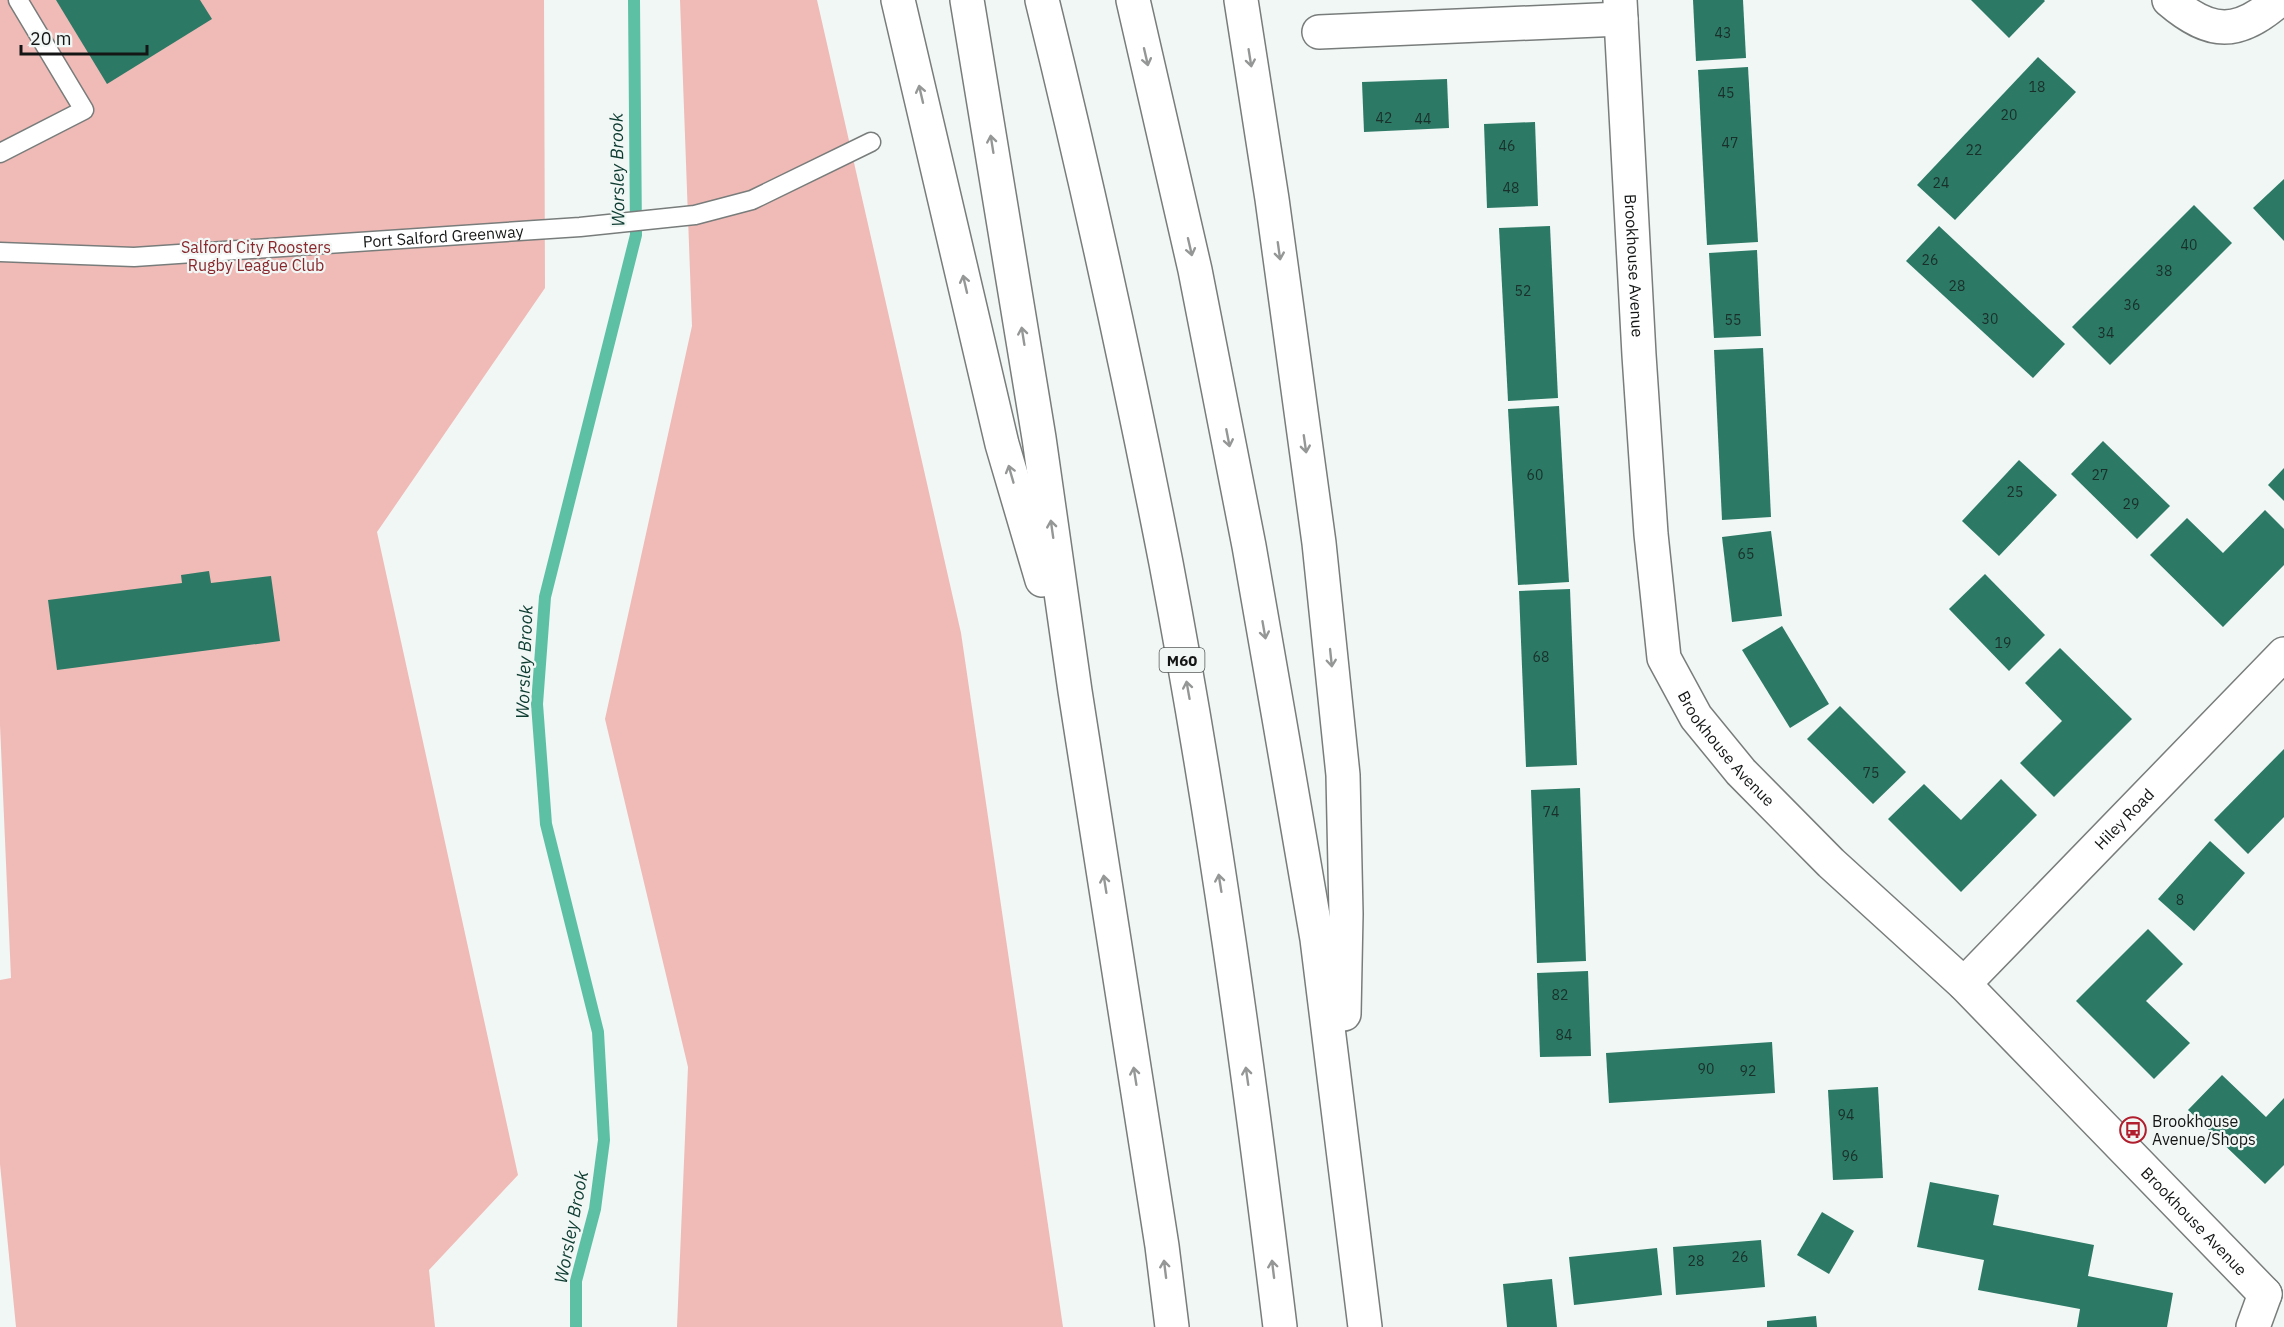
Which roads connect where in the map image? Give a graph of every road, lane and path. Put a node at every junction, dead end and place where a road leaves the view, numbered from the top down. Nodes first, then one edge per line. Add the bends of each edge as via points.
1 (18, 0) edge
2 (898, 0) edge
3 (967, 0) edge
4 (1042, 0) edge
5 (1133, 0) edge
6 (1241, 0) edge
7 (2169, 0) edge
8 (2279, 0) edge
9 (1621, 10) edge
10 (1318, 32) dead end
11 (871, 142) dead end
12 (0, 153) edge
13 (0, 252) edge
14 (2284, 654) edge
15 (1075, 691) junction
16 (1964, 984) junction
17 (1342, 1132) junction
18 (2275, 1290) edge
19 (1172, 1327) edge
20 (1280, 1327) edge
21 (1365, 1327) edge
22 (2253, 1327) edge

1 - 12 lane via 84,110
15 -> 2 main road via 1002,444
15 -> 3 main road via 1037,427
20 -> 4 main road, M60 via 1231,951 1168,575 1108,286
5 -> 17 main road via 1196,270 1249,546 1317,939
6 -> 17 main road via 1319,543 1343,775 1346,914
7 - 8 main road via 2200,22 2218,28 2249,21
9 - 10 main road
9 - 16 main road, Brookhouse Avenue via 1651,534 1664,658 1696,717 1741,772 1831,863
11 - 13 lane, Port Salford Greenway via 752,200 695,215 580,227 134,257
14 - 16 main road, Hiley Road
19 -> 15 main road
16 - 18 main road, Brookhouse Avenue
17 - 21 main road
18 - 22 main road

